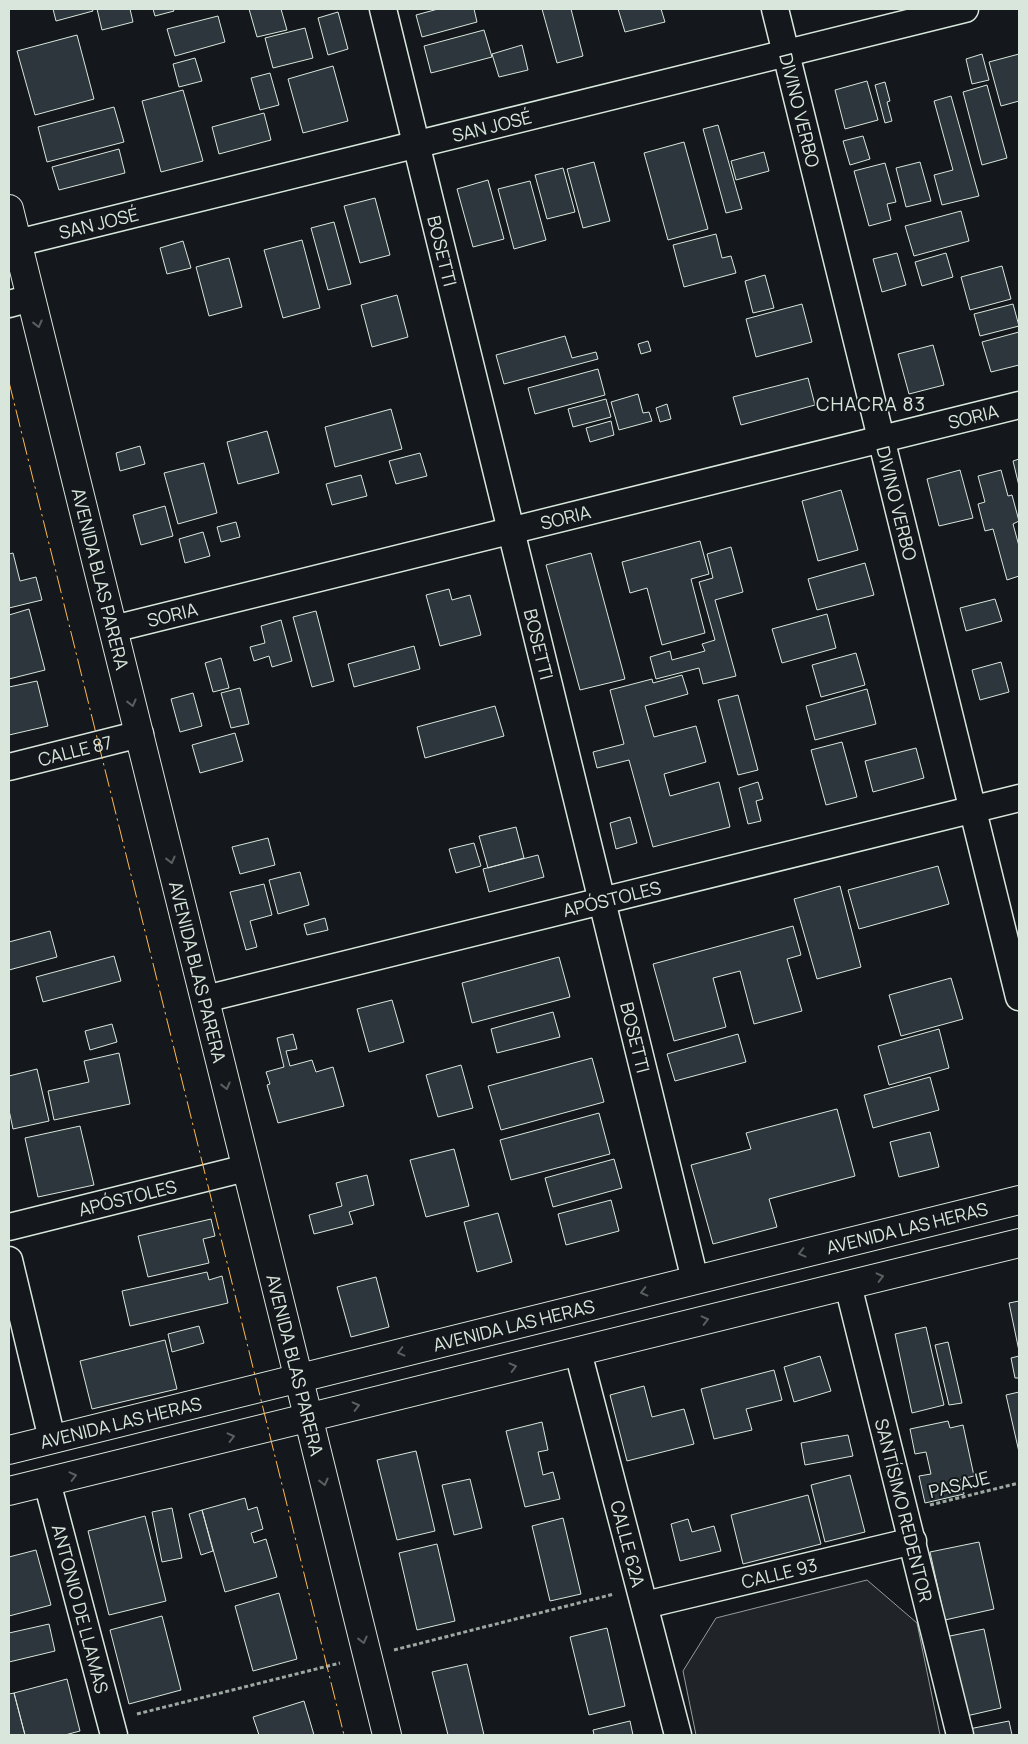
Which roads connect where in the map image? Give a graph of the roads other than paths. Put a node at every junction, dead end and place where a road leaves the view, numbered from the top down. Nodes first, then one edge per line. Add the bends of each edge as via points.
1 (383, 9) edge
2 (775, 9) edge
3 (965, 9) edge
4 (786, 52) junction
5 (416, 144) junction
6 (9, 209) edge
7 (17, 243) junction
8 (20, 301) edge
9 (1019, 405) edge
10 (881, 439) junction
11 (511, 530) junction
12 (113, 629) junction
13 (140, 734) junction
14 (9, 767) edge
15 (1019, 798) edge
16 (973, 809) junction
17 (602, 900) junction
18 (1019, 997) edge
19 (205, 999) junction
20 (246, 1168) junction
21 (1019, 1200) edge
22 (9, 1227) edge
23 (1019, 1243) edge
24 (9, 1260) edge
25 (695, 1280) junction
26 (848, 1285) junction
27 (578, 1352) junction
28 (298, 1378) junction
29 (308, 1418) junction
30 (52, 1439) junction
31 (9, 1450) edge
32 (47, 1482) junction
33 (9, 1491) edge
34 (913, 1540) junction
35 (645, 1605) junction
36 (114, 1735) edge
37 (387, 1735) edge
38 (678, 1735) edge
39 (960, 1735) edge

1 - 5 street, BOSETTI
2 - 4 street, DIVINO VERBO
3 - 4 street, SAN JOSÉ
4 - 5 street, SAN JOSÉ
4 - 10 street, DIVINO VERBO
5 - 7 street, SAN JOSÉ
5 - 11 street, BOSETTI
6 - 7 main road, AVENIDA BLAS PARERA
7 - 8 main road, AVENIDA BLAS PARERA
8 -> 12 main road, AVENIDA BLAS PARERA
9 - 10 street, SORIA
10 - 11 street, SORIA
10 - 16 street, DIVINO VERBO
11 - 12 street, SORIA
11 - 17 street, BOSETTI
12 -> 13 main road, AVENIDA BLAS PARERA
13 - 14 street, CALLE 87
13 -> 19 main road, AVENIDA BLAS PARERA
15 - 16 street, APÓSTOLES
16 - 17 street, APÓSTOLES
16 - 18 street, DIVINO VERBO
17 - 19 street, APÓSTOLES
17 - 25 street, BOSETTI
19 -> 20 main road, AVENIDA BLAS PARERA
20 - 22 street, APÓSTOLES
20 - 28 main road, AVENIDA BLAS PARERA
21 -> 25 main road, AVENIDA LAS HERAS
26 -> 23 main road
24 - 30 street
25 -> 28 main road, AVENIDA LAS HERAS
27 -> 26 main road
26 - 34 street, SANTÍSIMO REDENTOR
29 -> 27 main road
27 - 35 street, CALLE 62A
28 - 29 main road, AVENIDA BLAS PARERA
28 - 30 main road, AVENIDA LAS HERAS
32 -> 29 main road
29 -> 37 main road, AVENIDA BLAS PARERA
30 - 31 main road, AVENIDA LAS HERAS
32 - 33 main road
32 - 36 street, ANTONIO DE LLAMAS
34 - 35 street, CALLE 93
34 - 39 street, SANTÍSIMO REDENTOR
35 - 38 street, CALLE 62A

